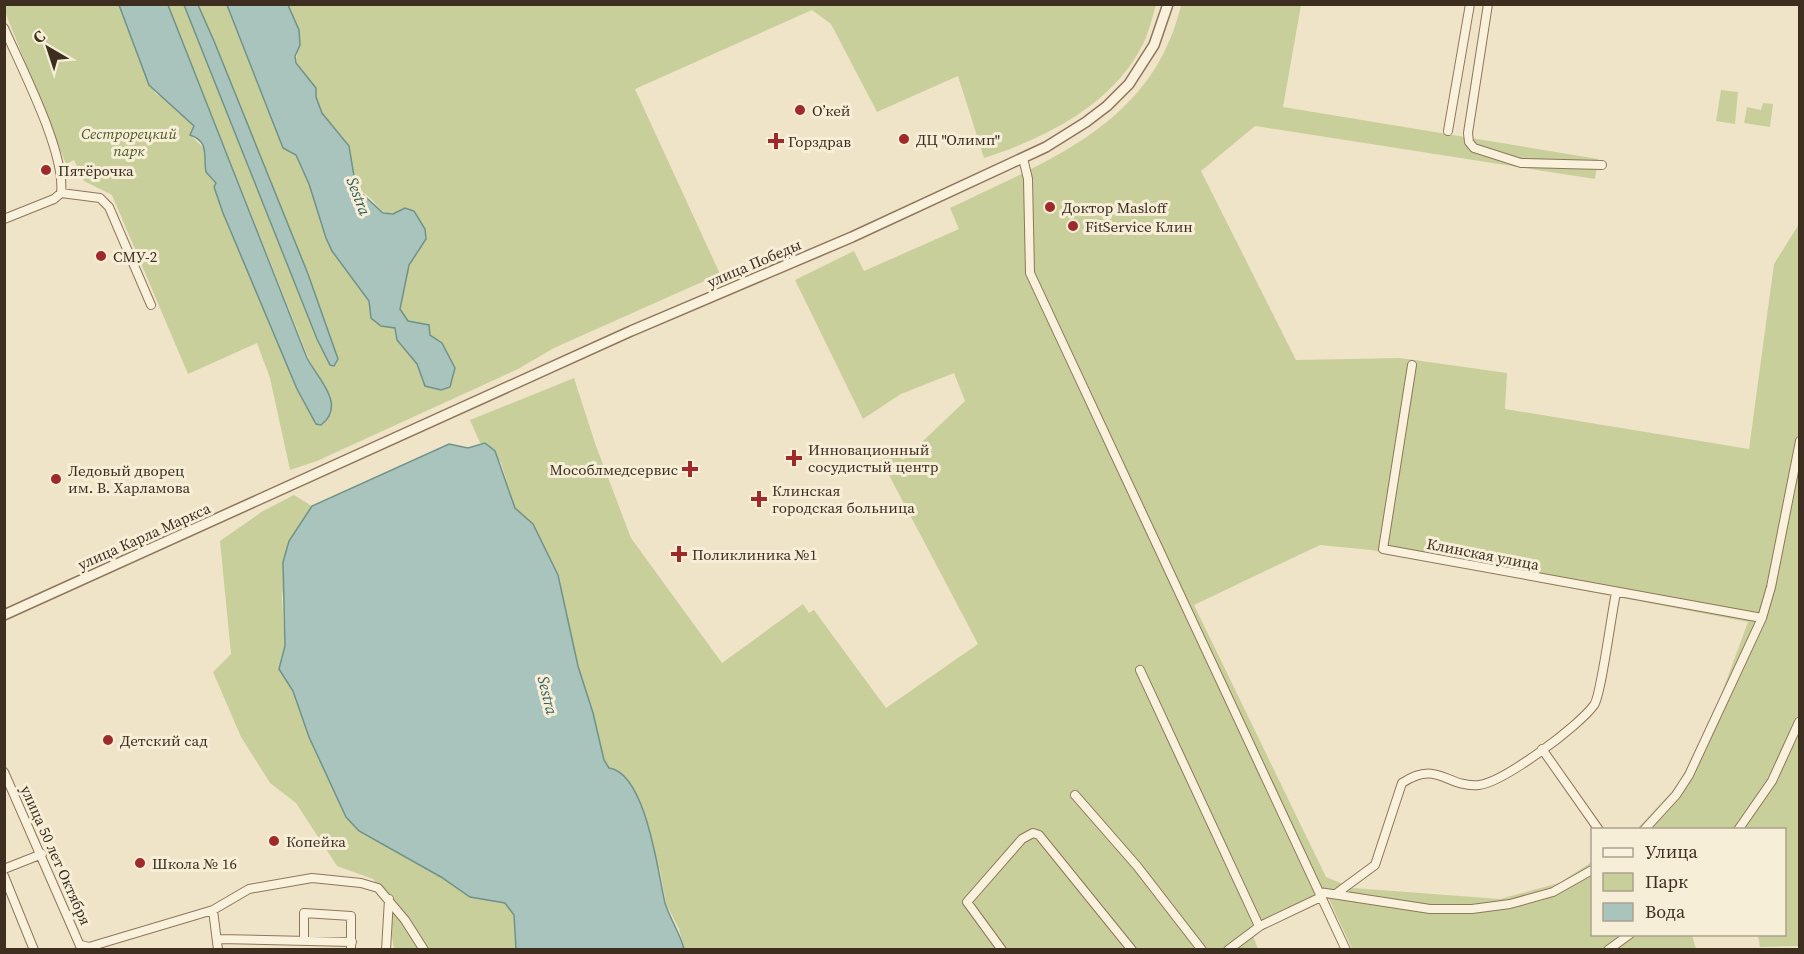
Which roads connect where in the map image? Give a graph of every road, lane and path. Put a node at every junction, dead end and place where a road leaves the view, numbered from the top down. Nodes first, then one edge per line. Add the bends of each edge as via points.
1 (1168, 4) edge
2 (1470, 4) edge
3 (1488, 4) edge
4 (4, 28) edge
5 (1448, 131) dead end
6 (1023, 158) junction
7 (1602, 165) dead end
8 (61, 193) junction
9 (4, 219) edge
10 (151, 305) dead end
11 (1412, 365) dead end
12 (1800, 441) edge
13 (296, 484) joint
14 (1616, 593) junction
15 (4, 615) edge
16 (1762, 618) junction
17 (1140, 670) dead end
18 (1799, 722) edge
19 (1542, 749) junction
20 (4, 772) edge
21 (1075, 795) dead end
22 (1598, 828) edge
23 (1646, 828) edge
24 (1739, 828) edge
25 (42, 854) junction
26 (4, 869) edge
27 (1591, 871) edge
28 (4, 876) edge
29 (1337, 893) junction
30 (1320, 894) junction
31 (388, 899) junction
32 (213, 910) junction
33 (1259, 926) junction
34 (1627, 936) edge
35 (218, 939) junction
36 (304, 941) junction
37 (351, 946) edge
38 (81, 947) edge
39 (34, 950) edge
40 (218, 950) edge
41 (386, 950) edge
42 (424, 950) edge
43 (1002, 950) edge
44 (1132, 950) edge
45 (1202, 950) edge
46 (1228, 950) edge
47 (1346, 950) edge
48 (1608, 950) edge

1 - 6 street, улица Победы via 1151,52 1120,94 1086,122
2 - 5 street
3 - 7 street via 1469,142 1474,148 1521,163
4 - 8 street via 59,162
6 - 13 street, улица Победы
6 - 30 street via 1028,179 1030,273
8 - 9 street
8 - 10 street via 100,198 109,207
11 - 14 street, Клинская улица via 1383,549
12 - 16 street
13 - 15 street, улица Карла Маркса
14 - 16 street, Клинская улица
14 - 19 street via 1596,704
16 - 23 street via 1689,775
17 - 33 street
18 - 24 street via 1772,782
19 - 22 street
19 - 29 street via 1494,783 1476,785 1426,772 1402,783 1375,865
20 - 25 street, улица 50 лет Октября
21 - 45 street
25 - 26 street
25 - 38 street, улица 50 лет Октября
27 - 29 street via 1553,892 1472,909 1430,909
28 - 39 street
29 - 30 street
30 - 33 street
30 - 47 street
31 - 32 street via 378,888 361,883 312,878 249,889
31 - 41 street
31 - 42 street
32 - 35 street
32 - 38 street
33 - 46 street
34 - 48 street
35 - 36 street
35 - 40 street
36 - 37 street
36 - 37 street via 304,913 351,916
43 - 44 street via 967,902 1022,839 1033,833 1039,835

